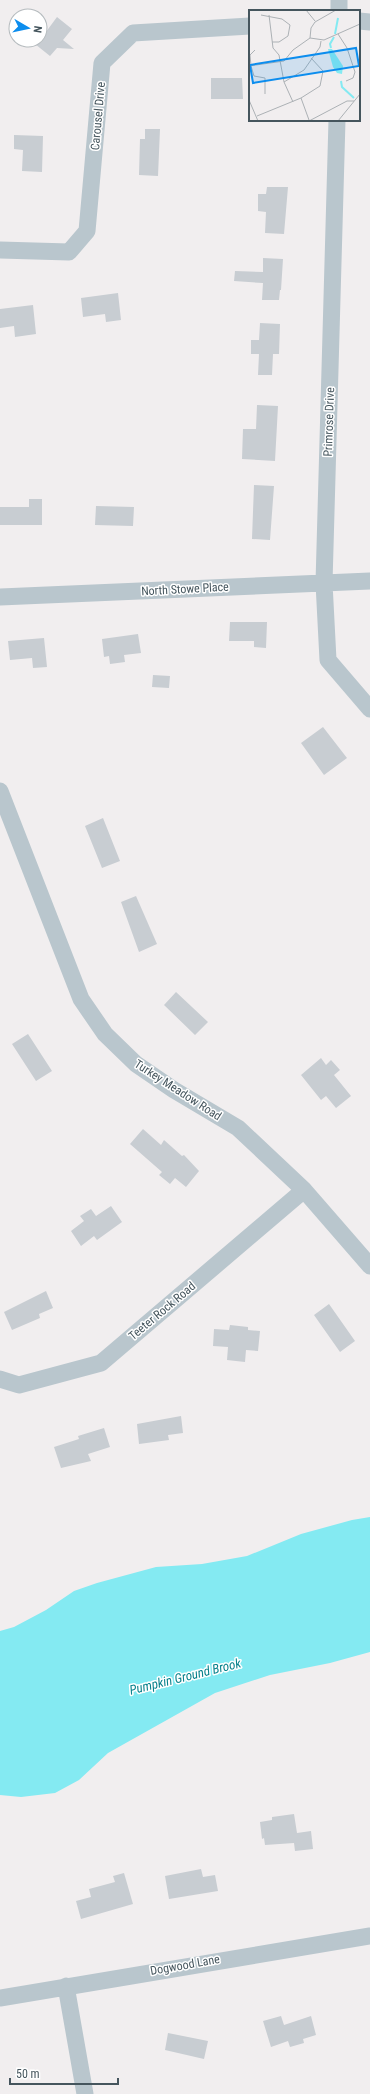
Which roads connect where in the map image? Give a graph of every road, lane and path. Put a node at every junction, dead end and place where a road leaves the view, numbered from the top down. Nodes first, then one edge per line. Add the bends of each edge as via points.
1 (360, 21) edge
2 (370, 22) edge
3 (249, 26) edge
4 (337, 121) edge
5 (0, 250) edge
6 (370, 581) edge
7 (324, 583) junction
8 (0, 597) edge
9 (370, 709) edge
10 (0, 792) edge
11 (304, 1190) junction
12 (370, 1266) edge
13 (0, 1378) edge
14 (370, 1936) edge
15 (66, 1986) junction
16 (0, 1998) edge
17 (85, 2094) edge

1 - 2 street
3 - 5 street, Carousel Drive via 133,33 102,63 87,231 70,252
4 - 7 street, Primrose Drive
6 - 7 street, North Stowe Place
7 - 8 street, North Stowe Place
7 - 9 street, Primrose Drive via 328,660
10 - 11 street, Turkey Meadow Road via 82,999 105,1034 136,1064 238,1128
11 - 12 street, Turkey Meadow Road
11 - 13 street, Teeter Rock Road via 101,1363 19,1386
14 - 15 street, Dogwood Lane
15 - 16 street, Dogwood Lane
15 - 17 street

